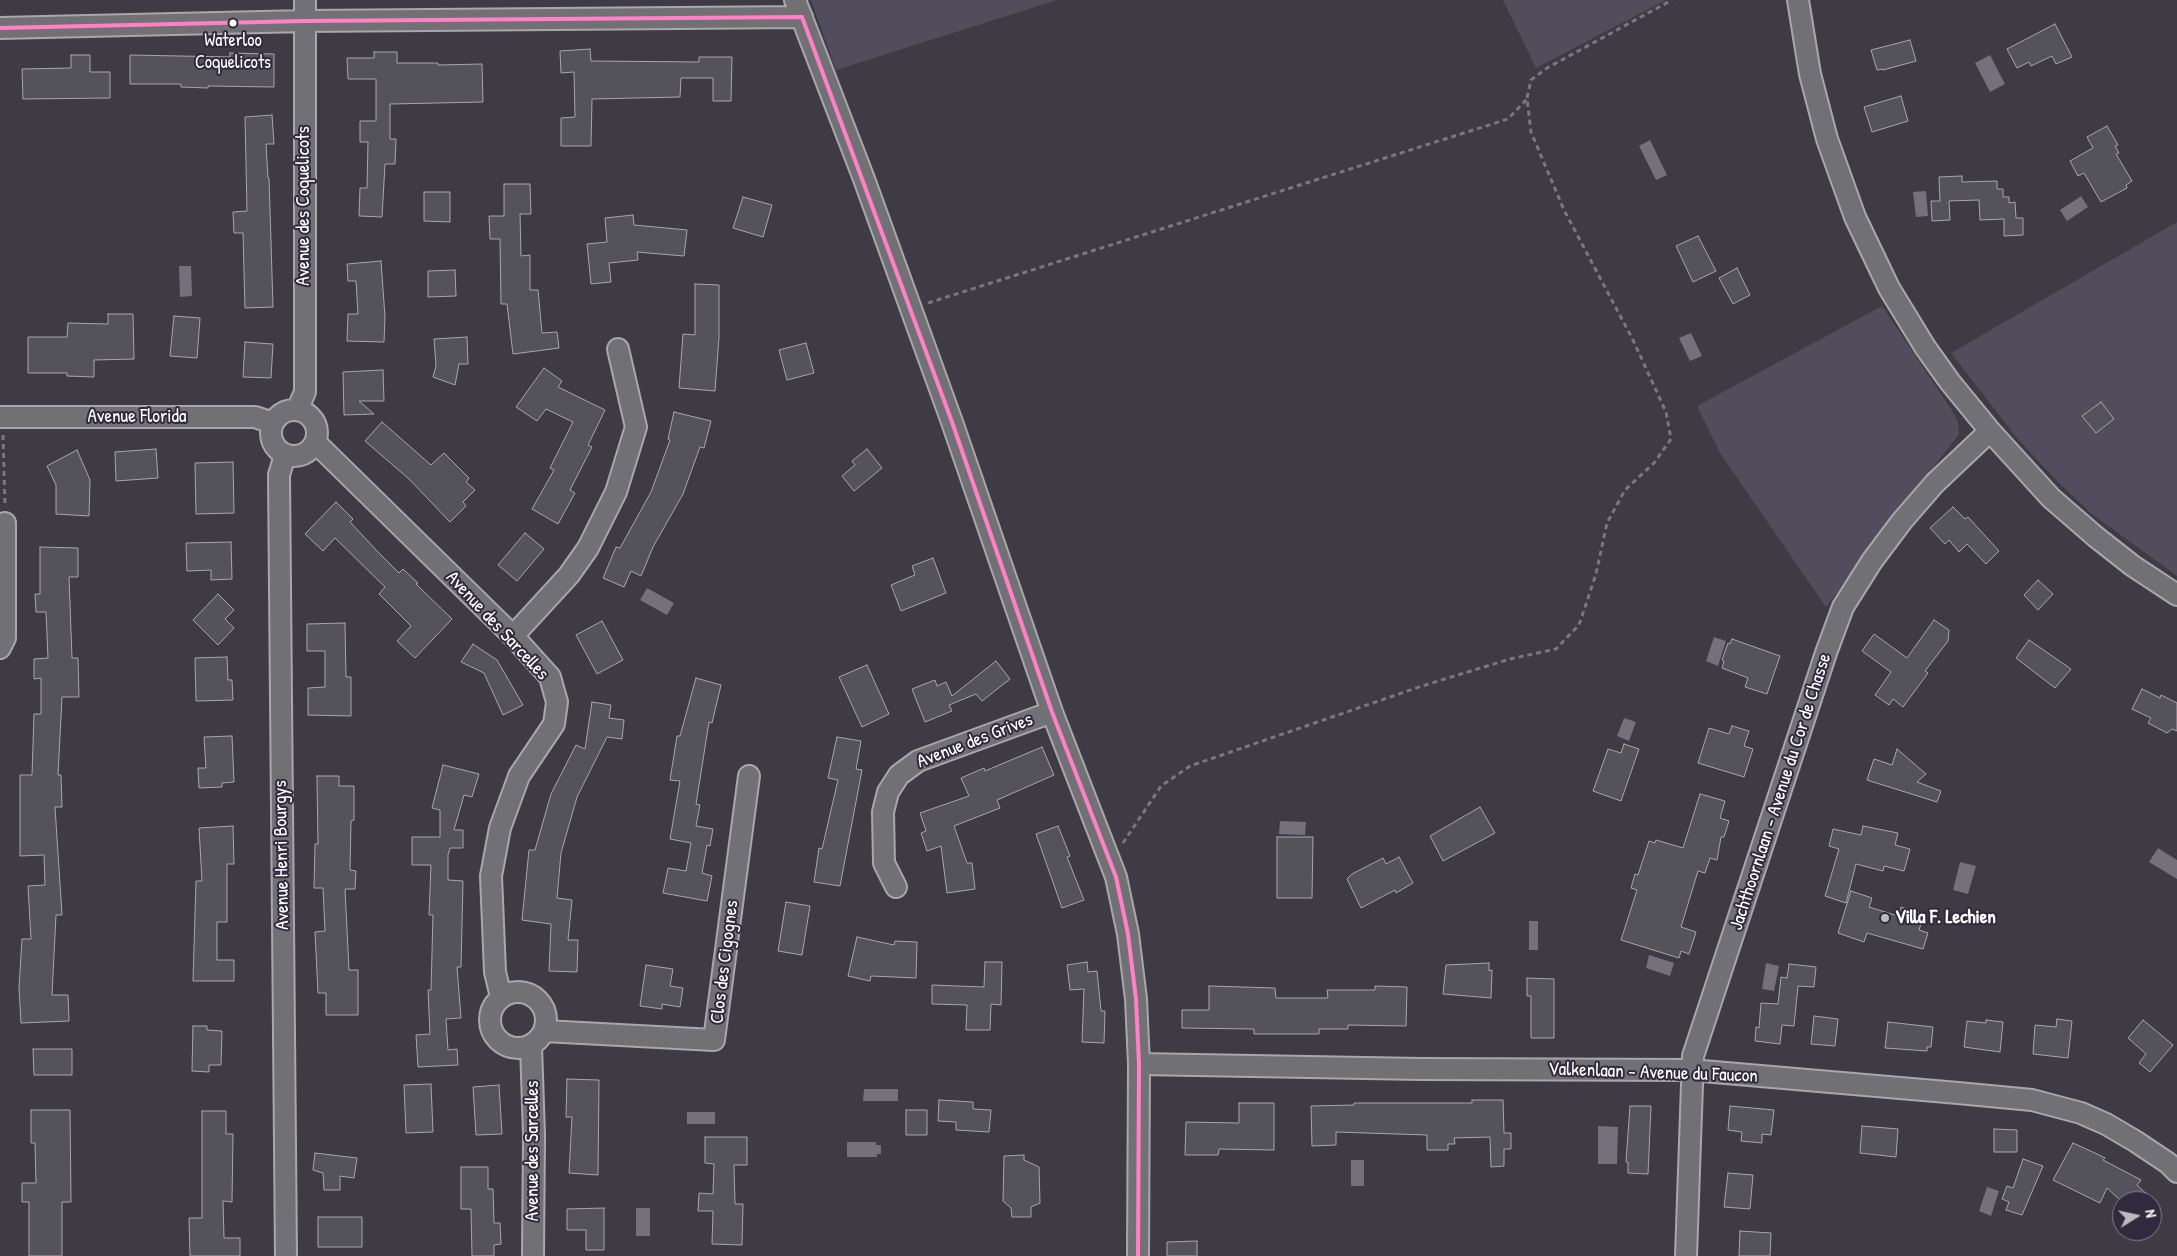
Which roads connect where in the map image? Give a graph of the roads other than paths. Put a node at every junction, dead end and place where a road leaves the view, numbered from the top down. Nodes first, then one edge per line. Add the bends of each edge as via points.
1 (305, 0) edge
2 (1798, 0) edge
3 (798, 9) edge
4 (305, 21) junction
5 (0, 28) edge
6 (618, 349) dead end
7 (297, 410) junction
8 (1, 417) edge
9 (273, 423) junction
10 (1990, 431) junction
11 (316, 443) junction
12 (285, 455) junction
13 (5, 523) road end
14 (2177, 595) edge
15 (513, 636) junction
16 (0, 648) edge
17 (1052, 712) junction
18 (749, 776) dead end
19 (896, 886) dead end
20 (501, 996) junction
21 (544, 1030) junction
22 (531, 1045) junction
23 (1139, 1064) junction
24 (1691, 1070) junction
25 (2177, 1172) edge
26 (286, 1256) edge
27 (533, 1256) edge
28 (1138, 1256) edge
29 (1686, 1256) edge

1 - 4 street, Avenue des Coquelicots
2 - 10 street via 1810,74 1827,139 1856,217 1889,288 1925,347
3 - 4 street
3 - 17 street via 911,308
4 - 5 street
4 - 7 street, Avenue des Coquelicots via 305,392
6 - 15 street via 636,427 616,492 588,548 568,576
7 - 9 street via 287,411
7 - 11 street via 315,422 318,432
8 - 9 street, Avenue Florida via 255,417
9 - 12 street via 271,436 275,447
10 - 14 street via 2052,498 2083,526 2133,566
10 - 24 street, Jachthoornlaan - Avenue du Cor de Chasse via 1902,521 1843,607
11 - 12 street via 308,452 297,456
11 - 15 street, Avenue des Sarcelles
12 - 26 street, Avenue Henri Bourgys via 279,476
13 - 16 street via 5,638
15 - 20 street, Avenue des Sarcelles via 550,677 557,702 554,724 519,776 500,828 491,876 495,972
17 - 19 street, Avenue des Grives via 918,761 899,775 888,792 883,812 884,863
17 - 23 street via 1103,842 1123,905 1136,999
18 - 21 street, Clos des Cigognes via 714,1040
20 - 21 street via 518,991 539,1001 546,1015
20 - 22 street via 493,1006 490,1025 497,1039 511,1047
21 - 22 street
22 - 27 street, Avenue des Sarcelles
23 - 24 street, Valkenlaan - Avenue du Faucon
23 - 28 street
24 - 25 street, Valkenlaan - Avenue du Faucon via 2032,1100 2081,1113 2106,1124
24 - 29 street, Jachthoornlaan - Avenue du Cor de Chasse

